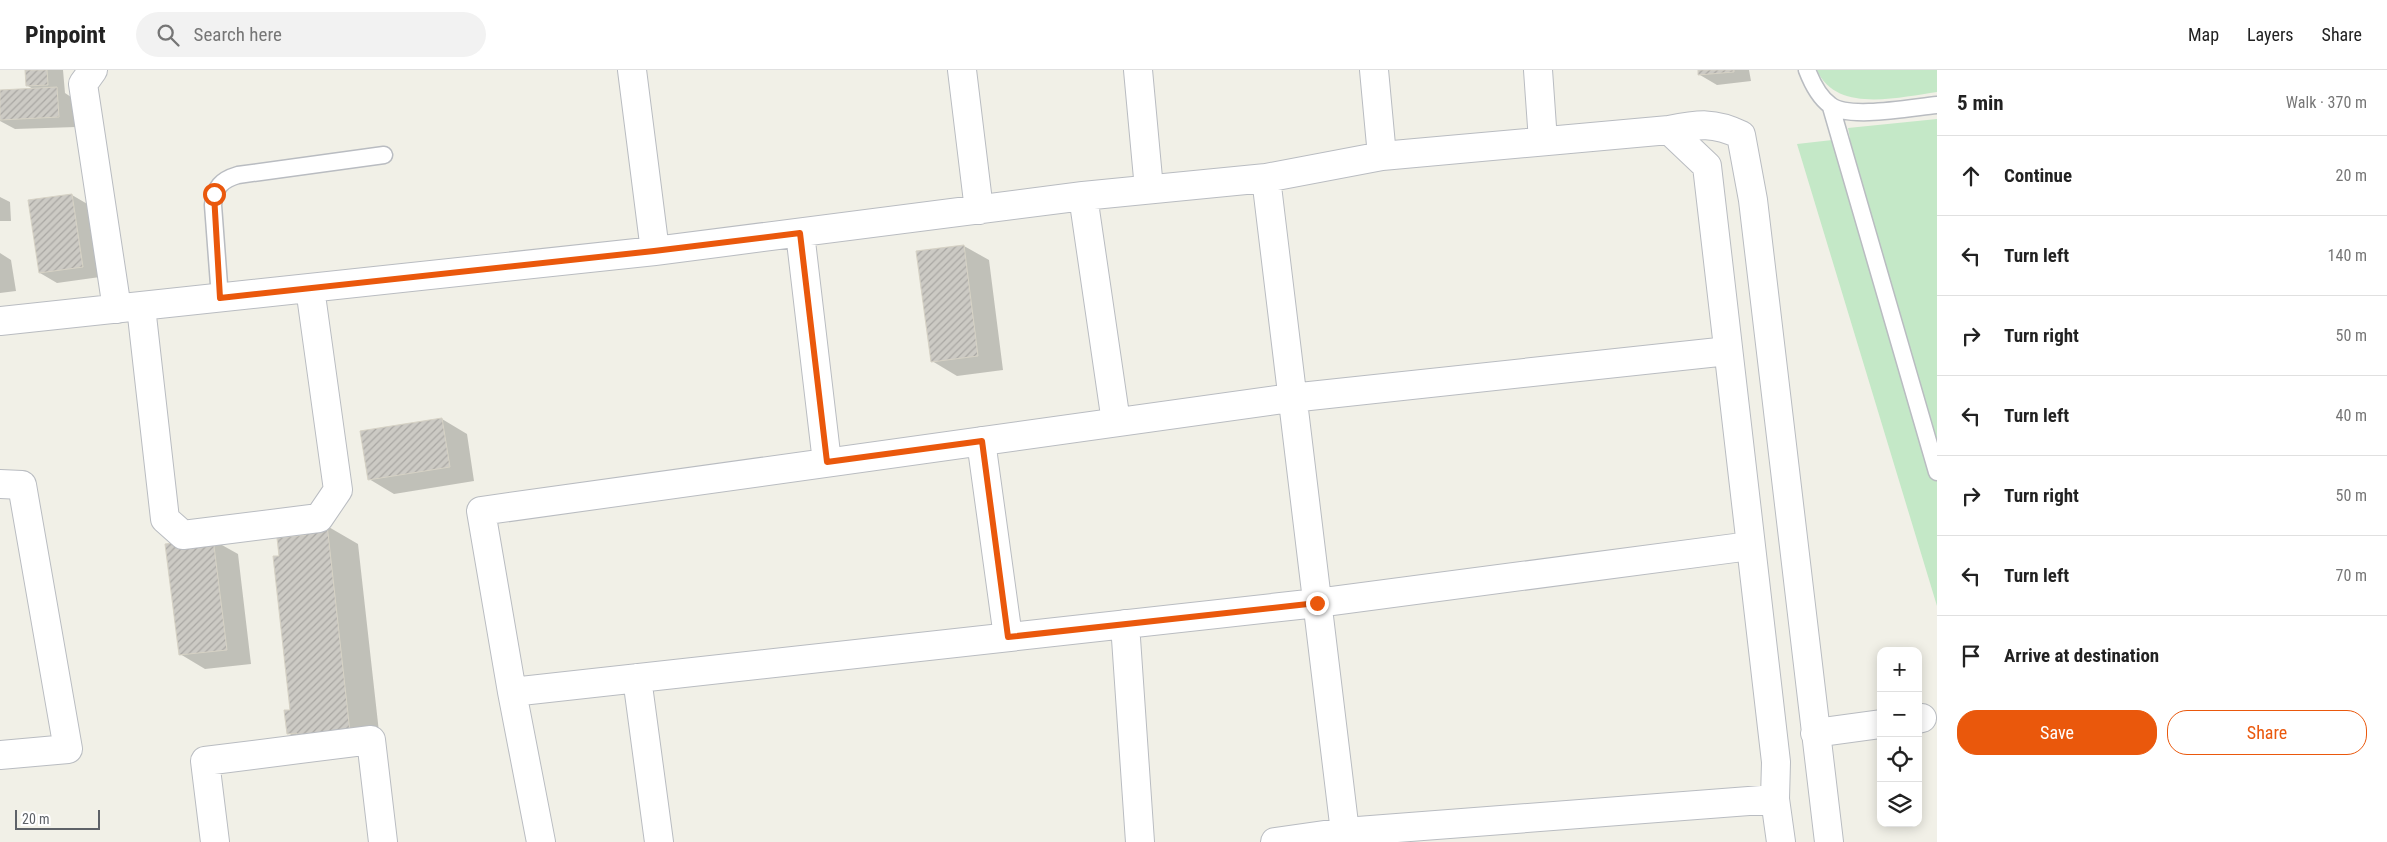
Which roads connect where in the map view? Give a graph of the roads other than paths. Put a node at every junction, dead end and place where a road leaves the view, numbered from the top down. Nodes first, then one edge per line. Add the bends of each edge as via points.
1 (93, 70) edge
2 (632, 70) edge
3 (962, 70) edge
4 (1138, 70) edge
5 (1374, 70) edge
6 (1538, 70) edge
7 (1807, 70) edge
8 (1937, 105) edge
9 (1831, 107) junction
10 (1669, 130) junction
11 (1543, 141) junction
12 (384, 155) dead end
13 (1382, 156) junction
14 (1266, 178) junction
15 (1149, 190) junction
16 (1083, 196) junction
17 (979, 210) junction
18 (800, 233) junction
19 (654, 251) junction
20 (310, 288) junction
21 (220, 298) junction
22 (129, 308) junction
23 (0, 321) edge
24 (1728, 351) junction
25 (1291, 398) junction
26 (1116, 422) junction
27 (982, 441) junction
28 (827, 462) junction
29 (1937, 472) edge
30 (0, 484) edge
31 (1750, 546) junction
32 (1317, 603) junction
33 (1125, 624) junction
34 (1008, 637) junction
35 (637, 678) junction
36 (512, 692) junction
37 (1877, 725) edge
38 (1815, 733) junction
39 (0, 755) edge
40 (1818, 760) junction
41 (1776, 762) junction
42 (1775, 798) junction
43 (1345, 832) junction
44 (1397, 836) edge
45 (215, 842) edge
46 (383, 842) edge
47 (541, 842) edge
48 (659, 842) edge
49 (1140, 842) edge
50 (1275, 842) edge
51 (1781, 842) edge
52 (1829, 842) edge

1 - 22 street via 83,84
2 - 19 street
3 - 17 street
4 - 15 street
5 - 13 street
6 - 11 street
7 - 9 lane via 1820,96
8 - 9 lane via 1864,113
9 - 29 lane
10 - 11 street
10 - 24 street via 1707,166
10 - 38 street via 1722,126 1742,135 1753,200
11 - 13 street
12 - 21 lane via 238,175 218,185 213,205
13 - 14 street
14 - 15 street
14 - 25 street
15 - 16 street
16 - 17 street
16 - 26 street
17 - 18 street
18 - 19 street
18 - 28 street
19 - 20 street
20 - 21 street
20 - 22 street via 338,490 319,518 183,535 166,519
21 - 22 street
22 - 23 street
24 - 25 street
24 - 31 street
25 - 26 street
25 - 32 street
26 - 27 street
27 - 28 street
27 - 34 street
28 - 36 street via 481,511
30 - 39 street via 22,485 68,749
31 - 32 street
31 - 41 street
32 - 33 street
32 - 43 street
33 - 34 street
33 - 49 street
34 - 35 street
35 - 36 street
35 - 48 street
36 - 47 street
37 - 38 street
38 - 40 street
40 - 41 street
40 - 52 street
41 - 42 street
42 - 44 street
42 - 51 street
43 - 44 street
43 - 50 street
45 - 46 street via 205,761 371,740

